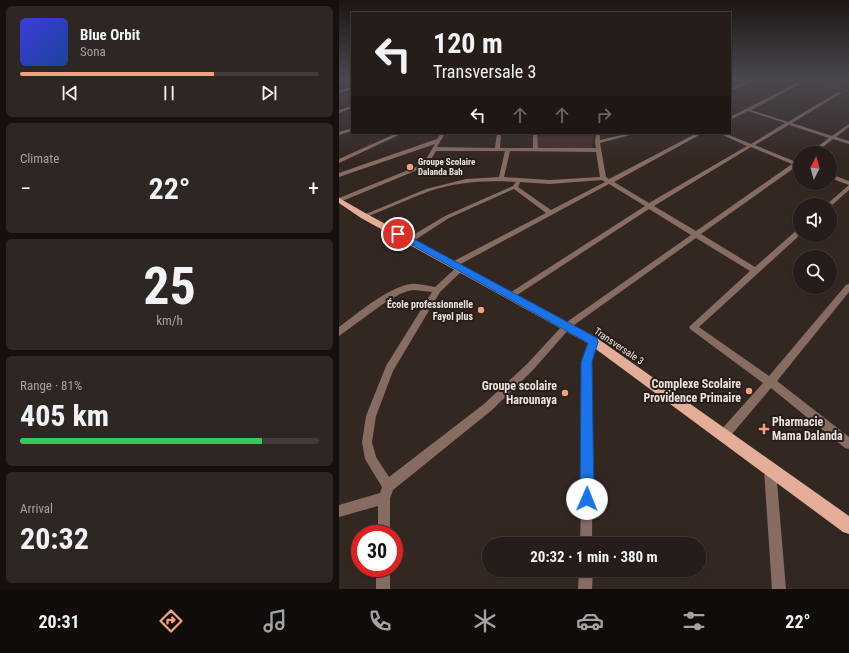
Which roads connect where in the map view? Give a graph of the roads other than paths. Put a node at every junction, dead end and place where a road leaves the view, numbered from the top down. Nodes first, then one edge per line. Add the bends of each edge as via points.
1 (755, 106) edge
2 (817, 106) edge
3 (351, 107) edge
4 (748, 110) junction
5 (339, 112) edge
6 (731, 118) edge
7 (789, 123) junction
8 (849, 126) edge
9 (351, 129) edge
10 (339, 134) edge
11 (399, 134) edge
12 (443, 134) edge
13 (499, 134) edge
14 (535, 134) edge
15 (599, 134) edge
16 (632, 134) edge
17 (699, 134) edge
18 (723, 134) edge
19 (834, 138) junction
20 (440, 140) junction
21 (597, 142) junction
22 (849, 143) edge
23 (753, 146) junction
24 (822, 146) edge
25 (435, 149) junction
26 (497, 150) junction
27 (508, 150) junction
28 (536, 150) junction
29 (598, 150) junction
30 (339, 161) edge
31 (793, 161) edge
32 (793, 167) edge
33 (339, 175) edge
34 (501, 179) junction
35 (837, 179) edge
36 (606, 180) junction
37 (849, 183) edge
38 (516, 184) junction
39 (849, 187) edge
40 (837, 198) edge
41 (339, 200) edge
42 (648, 207) junction
43 (550, 213) junction
44 (364, 216) junction
45 (697, 235) junction
46 (793, 238) edge
47 (410, 240) junction
48 (458, 266) junction
49 (756, 271) junction
50 (849, 287) edge
51 (437, 290) junction
52 (511, 296) junction
53 (567, 326) junction
54 (339, 332) edge
55 (593, 342) junction
56 (770, 382) junction
57 (723, 436) junction
58 (849, 444) edge
59 (770, 470) junction
60 (388, 486) junction
61 (384, 498) junction
62 (339, 511) edge
63 (848, 522) edge
64 (384, 525) edge
65 (586, 537) edge
66 (383, 577) edge
67 (586, 577) edge
68 (383, 589) edge
69 (585, 589) edge
70 (779, 589) edge

1 - 4 street
2 - 7 street
3 - 5 street
4 - 6 street
4 - 7 street
7 - 19 street
7 - 23 street
8 - 19 street
9 - 10 street
11 - 30 street
12 - 20 street
13 - 26 street
14 - 28 street
15 - 21 street
16 - 21 street
17 - 36 street
18 - 23 street
19 - 22 street
19 - 24 street
20 - 25 street
20 - 33 street
21 - 29 street
23 - 31 street
23 - 42 street
25 - 26 street
25 - 41 street via 425,165
26 - 27 street
27 - 28 street
27 - 34 street
28 - 29 street
29 - 36 street
32 - 45 street
34 - 38 street
34 - 44 street via 466,181 428,190
35 - 37 street
36 - 38 street
36 - 42 street
36 - 43 street
38 - 43 street
38 - 47 street via 447,217
39 - 40 street
41 - 44 main road, Transversale 3
42 - 45 street
42 - 52 street
43 - 48 street
44 - 47 main road, Transversale 3
45 - 49 street
45 - 53 street
46 - 49 street
47 - 48 main road, Transversale 3
48 - 51 street
48 - 52 main road, Transversale 3
49 - 56 street via 693,328
50 - 56 street
51 - 54 street via 407,288
51 - 60 street via 389,369 371,416 367,442 371,459
52 - 53 main road, Transversale 3
53 - 55 main road, Transversale 3
53 - 60 street via 530,367 488,407
55 - 57 main road, Transversale 3
55 - 65 street via 587,362
56 - 57 street
56 - 58 street
57 - 59 main road, Transversale 3
59 - 63 main road, Transversale 3
59 - 70 street
60 - 61 street
61 - 62 street
61 - 64 street
66 - 68 street
67 - 69 street

